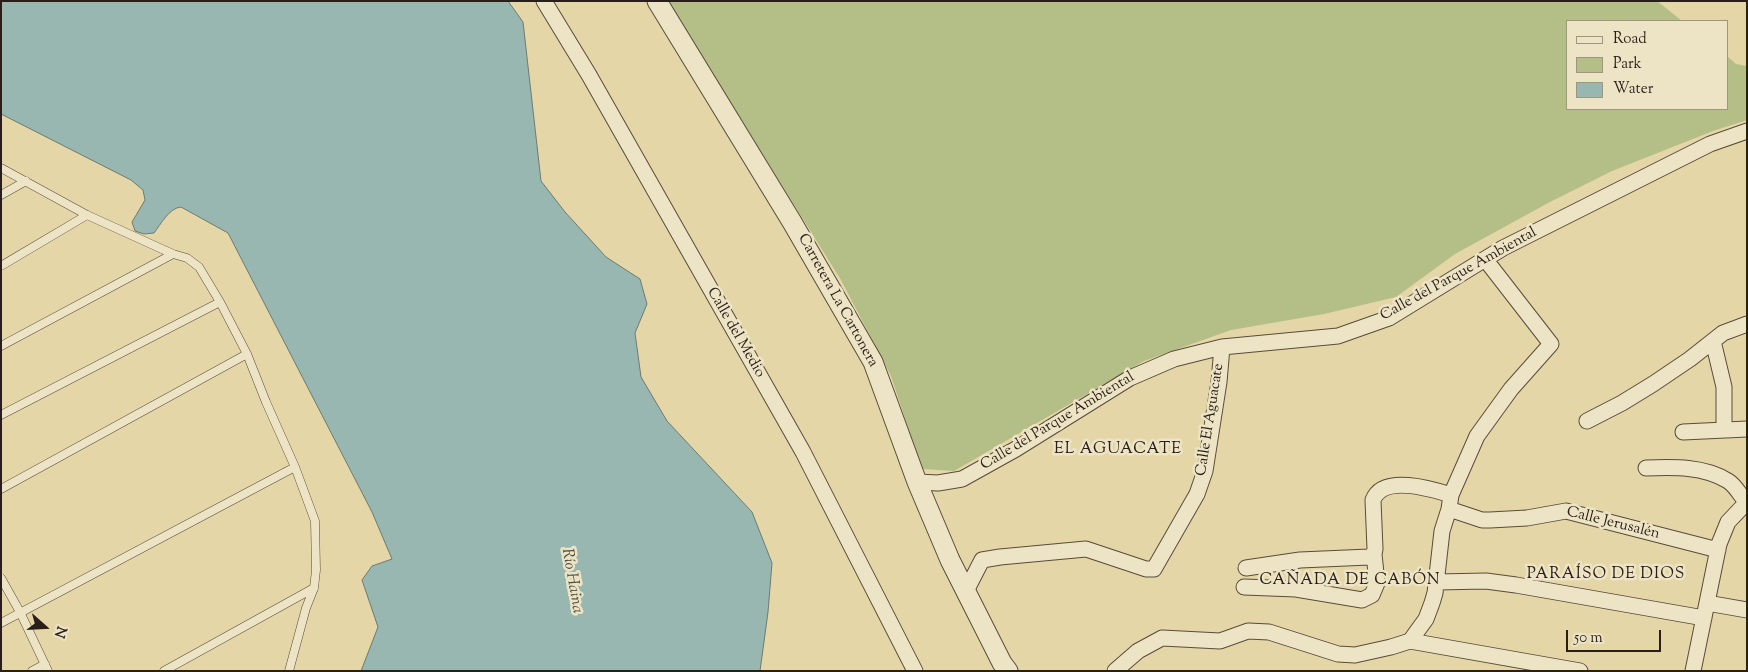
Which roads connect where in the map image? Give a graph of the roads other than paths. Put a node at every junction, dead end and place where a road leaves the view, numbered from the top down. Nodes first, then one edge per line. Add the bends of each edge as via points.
1 (544, 1) edge
2 (657, 1) edge
3 (1747, 131) edge
4 (1, 168) edge
5 (26, 181) junction
6 (1, 195) edge
7 (88, 215) junction
8 (173, 254) junction
9 (1485, 259) junction
10 (1, 266) edge
11 (220, 302) junction
12 (1747, 324) edge
13 (1713, 341) junction
14 (1, 346) edge
15 (1222, 347) junction
16 (247, 354) junction
17 (1, 415) edge
18 (1587, 421) dead end
19 (1747, 429) edge
20 (1724, 430) junction
21 (1683, 432) dead end
22 (295, 467) junction
23 (1646, 468) dead end
24 (917, 482) junction
25 (1, 489) edge
26 (1450, 502) junction
27 (1747, 502) edge
28 (1718, 550) junction
29 (1374, 554) junction
30 (1246, 568) dead end
31 (1, 578) edge
32 (1437, 582) junction
33 (1244, 587) dead end
34 (314, 588) junction
35 (966, 591) junction
36 (1707, 603) junction
37 (1747, 610) edge
38 (20, 612) junction
39 (1704, 618) junction
40 (1, 623) edge
41 (1410, 641) junction
42 (47, 667) edge
43 (32, 671) edge
44 (164, 671) edge
45 (289, 671) edge
46 (916, 671) edge
47 (1008, 671) edge
48 (1115, 671) edge
49 (1580, 671) edge
50 (1693, 671) edge

1 - 46 street, Calle del Medio via 803,452
2 - 24 street, Carretera La Cartonera via 873,362
3 - 9 street, Calle del Parque Ambiental via 1710,144
4 - 5 lane
5 - 6 lane
5 - 7 lane
7 - 8 lane
7 - 10 lane
8 - 11 lane via 187,258 199,267
8 - 14 lane
9 - 15 street, Calle del Parque Ambiental via 1389,318 1338,336
9 - 26 street via 1552,344 1511,388 1477,436
11 - 16 lane
11 - 17 lane
12 - 13 street
13 - 18 street via 1652,384
13 - 20 street via 1724,388
15 - 24 street, Calle del Parque Ambiental via 1174,359 1130,378 962,479
15 - 35 street, Calle El Aguacate via 1205,471 1197,494 1154,569 1086,550 1000,557 982,560
16 - 22 lane
16 - 25 lane
19 - 20 street
20 - 21 street
22 - 34 lane via 315,521
22 - 38 lane
23 - 27 street via 1684,467 1709,474 1730,482
24 - 35 street, Carretera La Cartonera
26 - 28 street, Calle Jerusalén via 1482,520 1527,518 1566,511
26 - 29 street, Calle Jerusalén via 1422,486 1396,486 1375,494
26 - 32 street via 1442,531
27 - 28 street via 1728,522
28 - 36 street
29 - 30 street
29 - 33 street via 1377,583 1372,595 1362,600 1296,589
31 - 38 lane
32 - 39 street via 1486,581 1516,585
32 - 41 street via 1426,619
34 - 44 lane
34 - 45 lane
35 - 47 street, Carretera La Cartonera
36 - 37 street
36 - 39 street
38 - 40 lane
38 - 42 lane
39 - 50 street
41 - 48 street via 1355,655 1338,654 1268,632 1248,631 1220,641 1162,638 1138,651
41 - 49 street
42 - 43 lane

